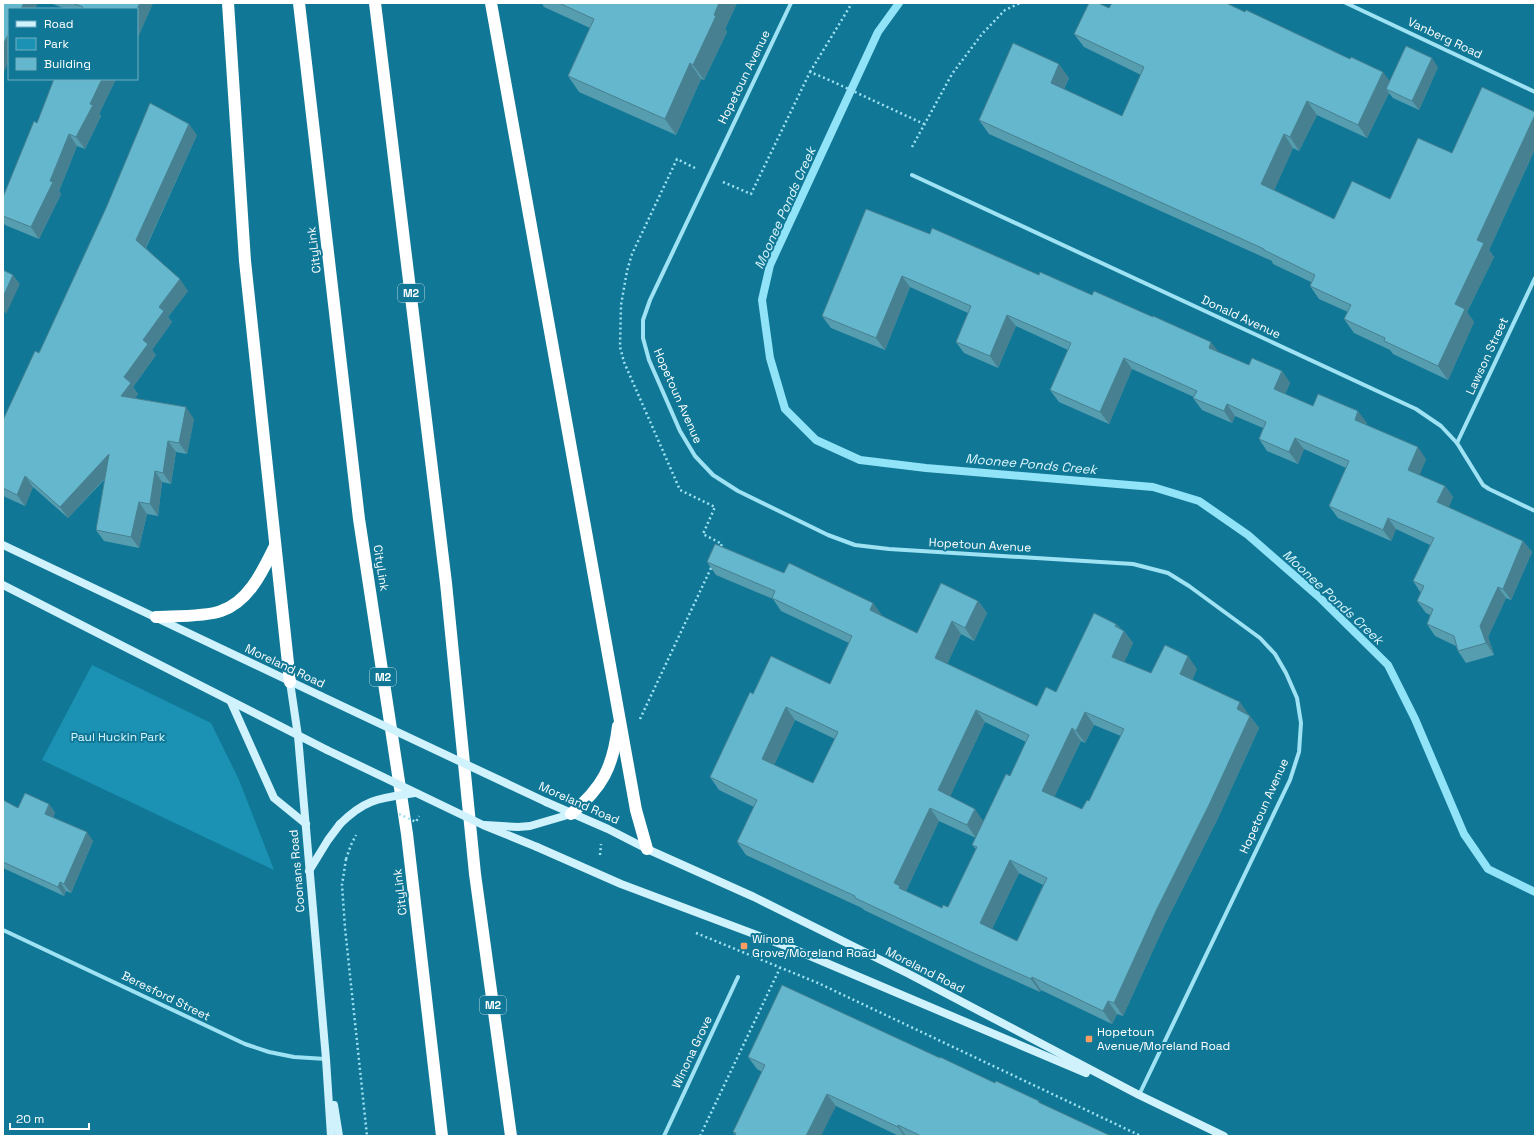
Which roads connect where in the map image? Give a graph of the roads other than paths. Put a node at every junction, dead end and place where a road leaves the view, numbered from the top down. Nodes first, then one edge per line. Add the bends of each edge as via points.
1 (228, 3) edge
2 (299, 3) edge
3 (375, 3) edge
4 (491, 3) edge
5 (790, 3) edge
6 (1346, 3) edge
7 (1535, 92) edge
8 (912, 175) dead end
9 (1535, 278) edge
10 (1457, 443) junction
11 (1535, 511) edge
12 (3, 545) edge
13 (275, 545) junction
14 (3, 585) edge
15 (156, 617) junction
16 (613, 677) junction
17 (290, 682) junction
18 (231, 702) junction
19 (298, 736) junction
20 (416, 793) junction
21 (570, 814) junction
22 (306, 824) junction
23 (483, 825) junction
24 (647, 849) junction
25 (309, 871) junction
26 (3, 930) edge
27 (738, 977) dead end
28 (326, 1058) junction
29 (1139, 1095) junction
30 (331, 1136) edge
31 (339, 1136) edge
32 (442, 1136) edge
33 (511, 1136) edge
34 (664, 1136) edge
35 (1224, 1136) edge

1 - 13 highway via 245,261
2 - 32 highway, CityLink / M2 via 358,512 407,834
3 - 33 highway, M2 via 445,575 475,874
4 - 16 highway
5 - 29 street, Hopetoun Avenue via 650,300 643,320 643,338 649,360 680,431 695,456 712,475 738,491 855,545 1134,564 1168,573 1260,638 1275,654 1297,698 1301,724 1299,752 1290,780
6 - 7 street, Vanberg Road
8 - 10 street, Donald Avenue via 1416,409 1441,426
9 - 10 street, Lawson Street
10 - 11 street, Donald Avenue via 1483,485
12 - 15 main road, Moreland Road
13 - 15 highway via 262,572 244,596 232,606 207,614
13 - 17 highway
14 - 18 main road, Moreland Road
15 - 17 main road, Moreland Road
16 - 21 highway via 618,726 615,747 607,772 599,785 586,801
16 - 24 highway via 636,810
17 - 19 main road, Coonans Road
17 - 21 main road, Moreland Road, bridge
18 - 19 main road, Moreland Road
18 - 22 main road via 274,798
19 - 20 main road, Moreland Road, bridge
19 - 22 main road, Coonans Road
20 - 23 main road, Moreland Road, bridge
20 - 25 main road, bridge via 367,802 340,824
21 - 23 main road via 518,827
21 - 24 main road, Moreland Road via 608,829
22 - 25 main road, Coonans Road
23 - 29 main road, Moreland Road, bridge via 602,876 791,948
24 - 29 main road, Moreland Road via 754,897 909,974
25 - 28 main road, Coonans Road
26 - 28 street, Beresford Street via 245,1044 294,1057
27 - 34 street, Winona Grove
28 - 30 main road, Coonans Road
28 - 31 main road, Coonans Road
29 - 35 main road, Moreland Road

